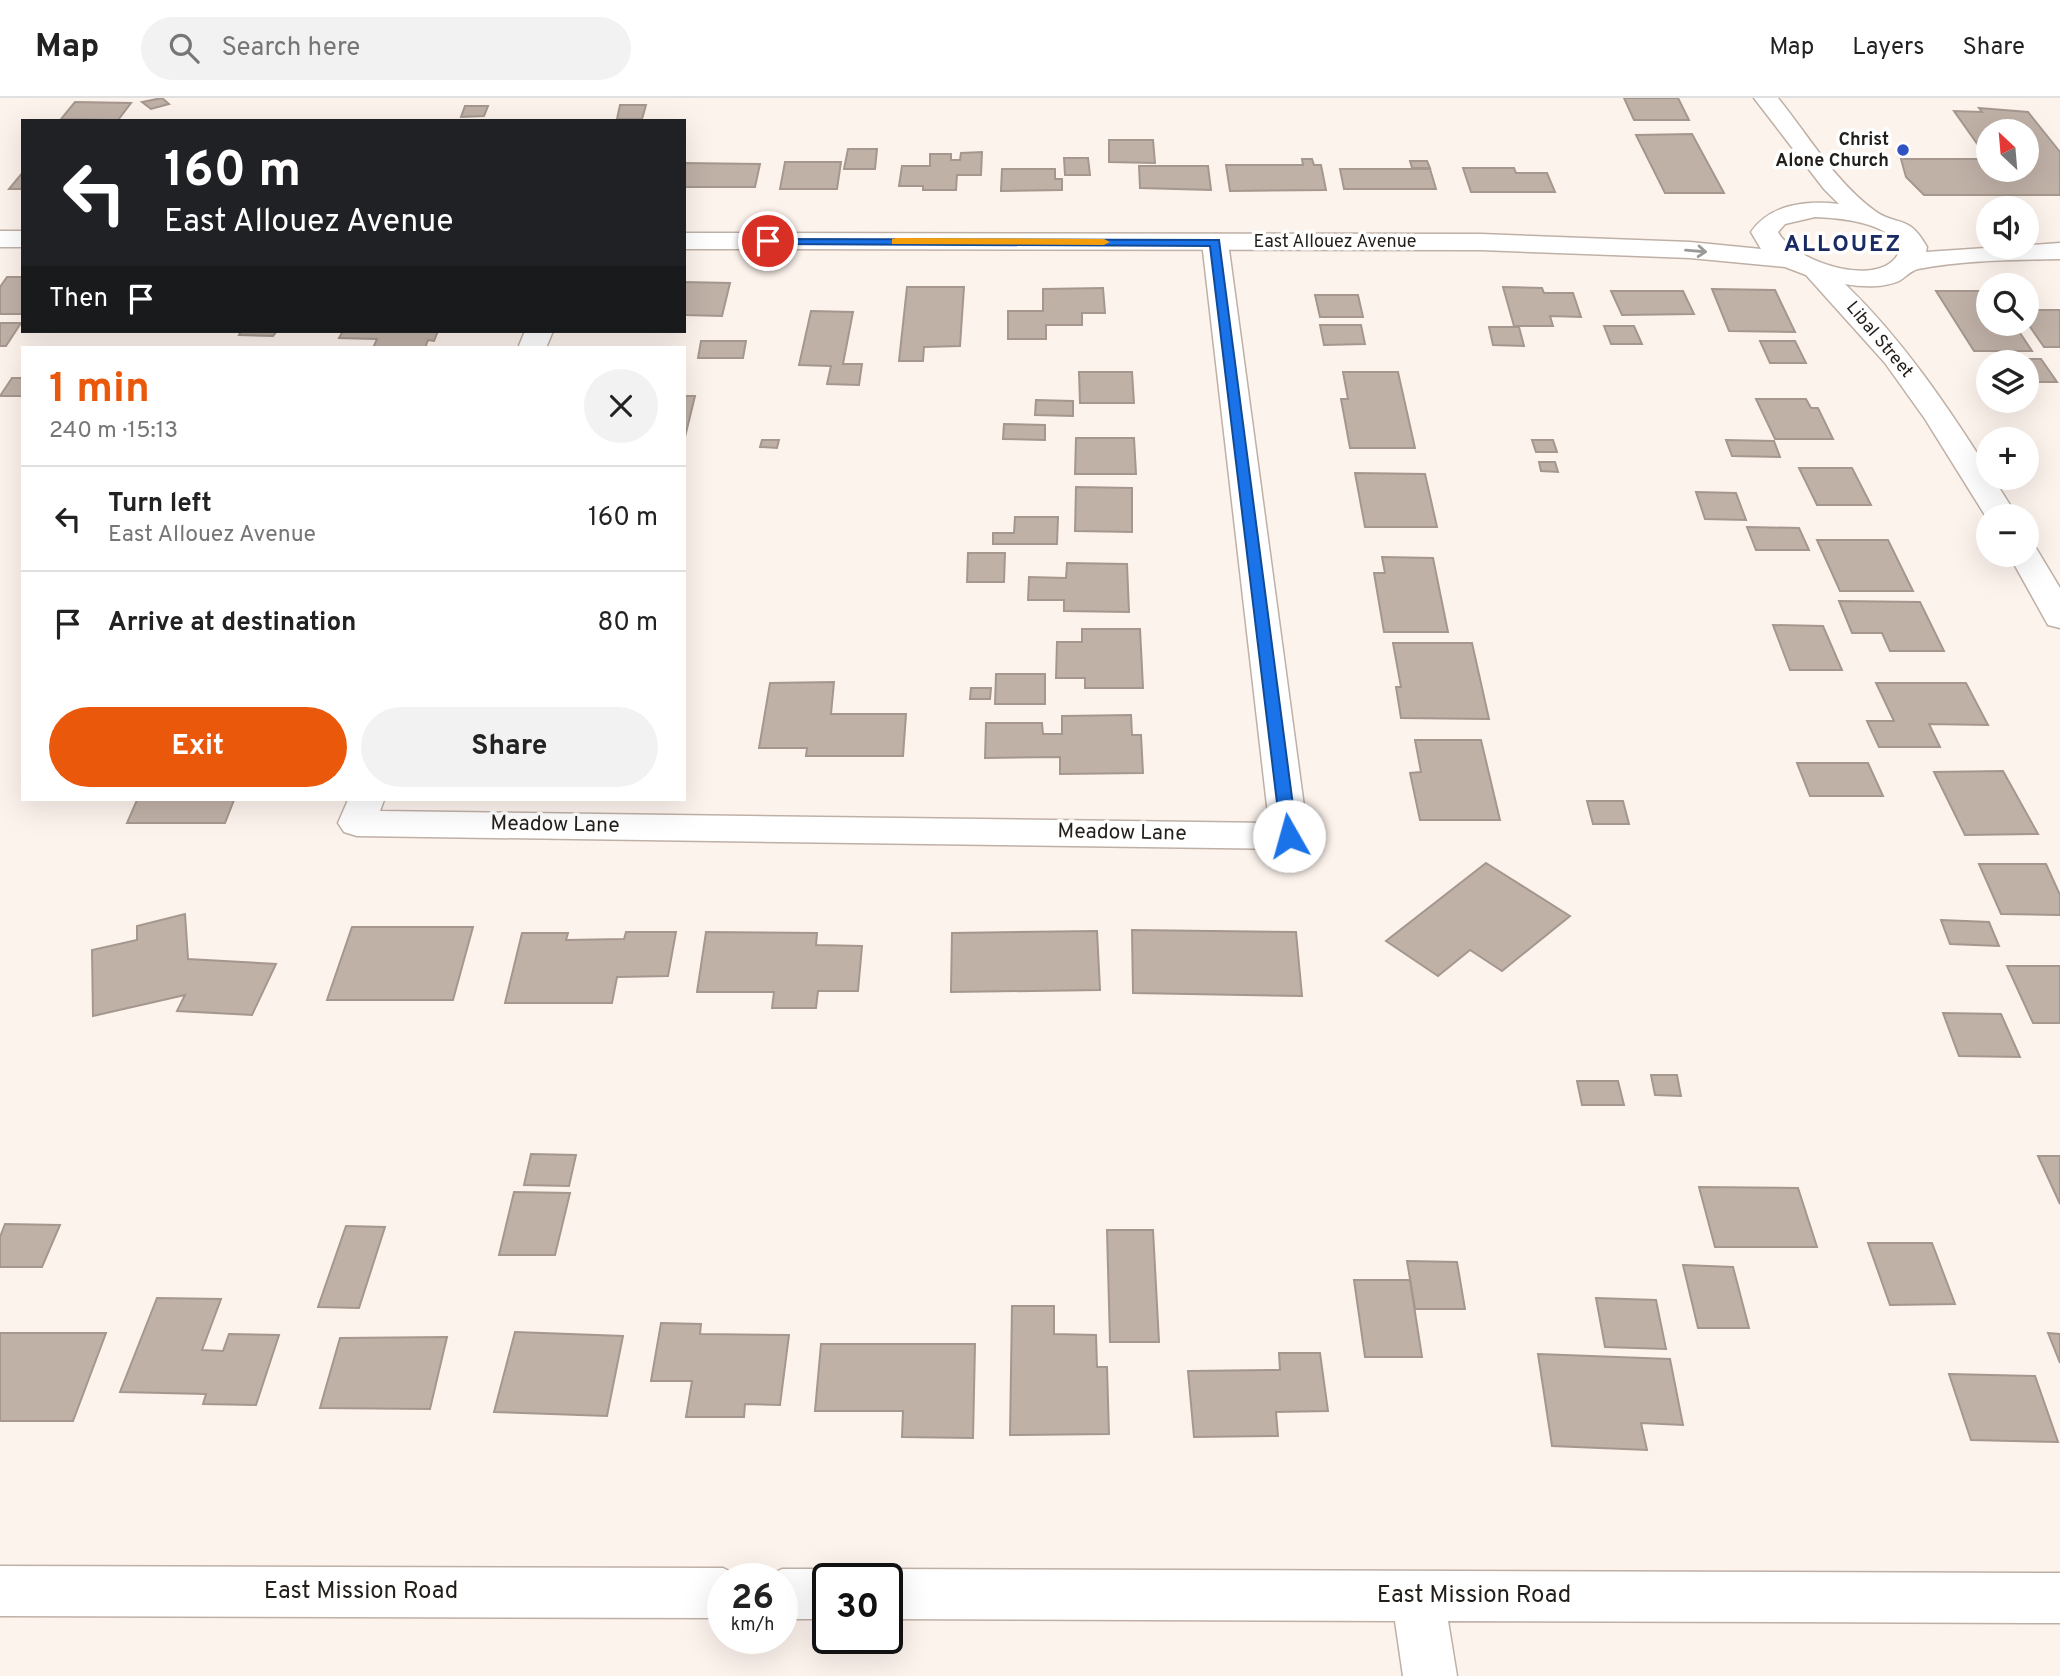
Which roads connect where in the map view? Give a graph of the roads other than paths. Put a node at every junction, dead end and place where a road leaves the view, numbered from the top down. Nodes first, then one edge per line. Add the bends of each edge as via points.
1 (1758, 98) edge
2 (1766, 98) edge
3 (1789, 198) junction
4 (1865, 215) junction
5 (1744, 226) dead end
6 (1893, 226) junction
7 (1718, 229) dead end
8 (1976, 237) edge
9 (2039, 238) edge
10 (0, 239) edge
11 (21, 239) edge
12 (2060, 239) edge
13 (686, 241) edge
14 (1215, 242) junction
15 (1481, 242) junction
16 (2060, 251) edge
17 (1784, 259) junction
18 (1905, 266) junction
19 (1817, 272) junction
20 (1937, 411) junction
21 (1994, 504) edge
22 (2032, 567) edge
23 (2060, 618) edge
24 (362, 811) edge
25 (0, 1591) edge
26 (707, 1593) edge
27 (903, 1594) edge
28 (1418, 1596) junction
29 (2060, 1598) edge
30 (1430, 1676) edge

1 - 3 street
2 - 4 street via 1833,184
3 - 4 street
3 - 5 street
3 - 17 street via 1766,226 1765,237
4 - 6 street
6 - 8 street via 1938,236
6 - 18 street via 1912,244 1914,254
7 - 15 street, East Allouez Avenue
9 - 12 street
10 - 11 street
13 - 14 street, East Allouez Avenue
14 - 15 street, East Allouez Avenue
14 - 24 street, Meadow Lane via 1289,836
15 -> 17 street, East Allouez Avenue via 1690,250
16 - 18 street via 2002,252
17 - 19 street, East Allouez Avenue
18 - 19 street via 1863,278
18 - 20 street, Libal Street via 1886,292
19 - 20 street, Libal Street via 1865,320
20 - 21 street, Libal Street
22 - 23 street
25 - 26 street, East Mission Road
27 - 28 street, East Mission Road
28 - 29 street, East Mission Road
28 - 30 street

